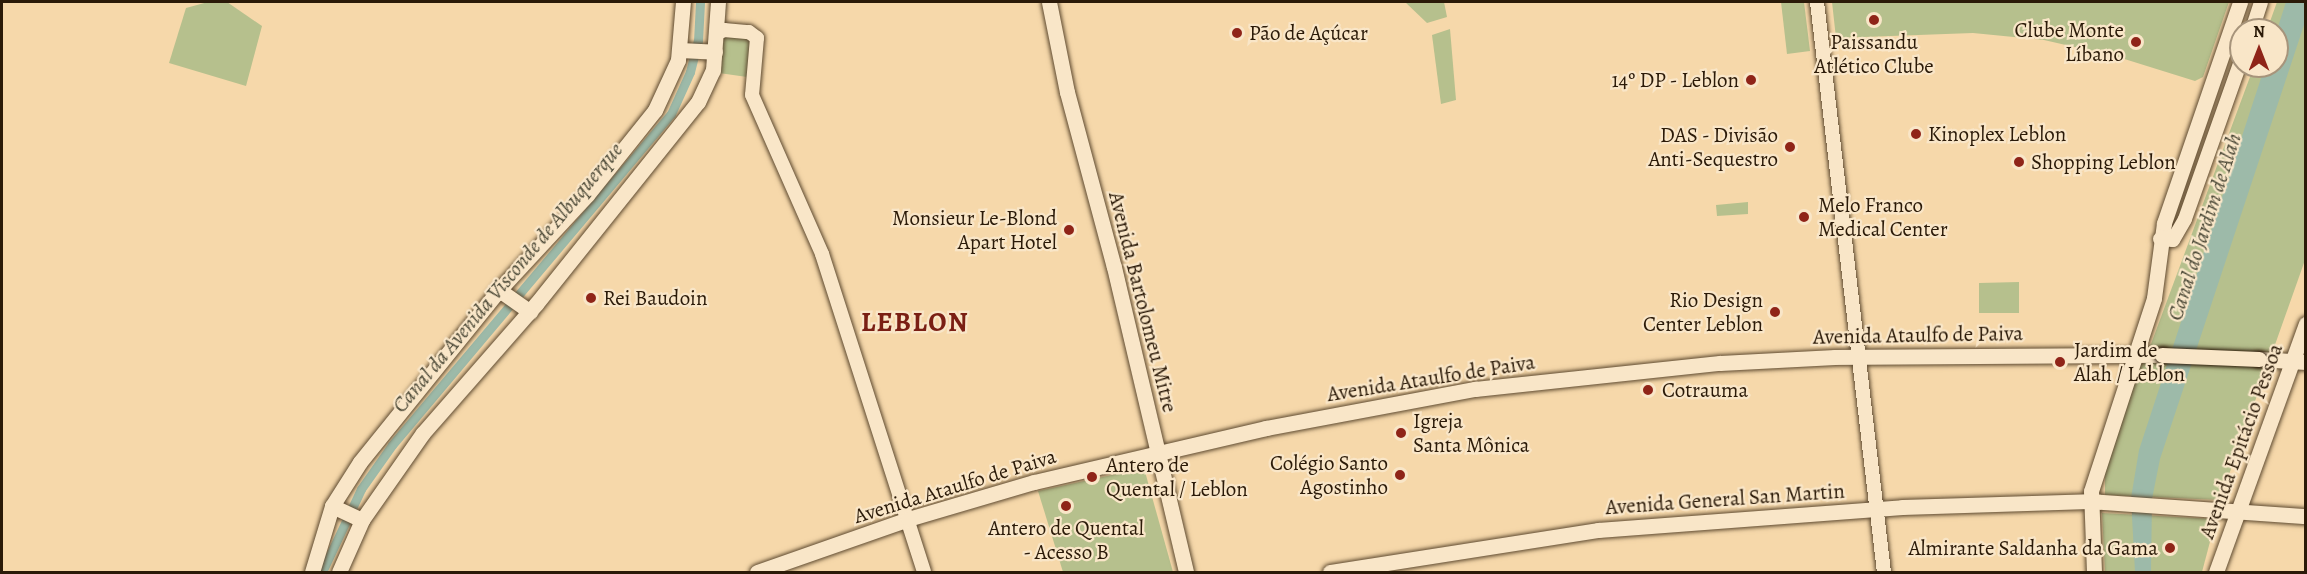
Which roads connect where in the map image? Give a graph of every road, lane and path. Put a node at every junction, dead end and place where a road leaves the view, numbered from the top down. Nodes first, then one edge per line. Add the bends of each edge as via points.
1 (683, 2) edge
2 (718, 2) edge
3 (1049, 2) edge
4 (1061, 2) edge
5 (1817, 2) edge
6 (2240, 2) edge
7 (2261, 2) edge
8 (2256, 18) edge
9 (716, 34) junction
10 (1058, 43) junction
11 (680, 50) junction
12 (715, 52) junction
13 (2235, 78) edge
14 (2160, 239) junction
15 (499, 290) junction
16 (530, 312) junction
17 (2306, 324) edge
18 (2133, 355) junction
19 (1859, 356) junction
20 (2299, 361) edge
21 (1158, 454) junction
22 (2089, 501) junction
23 (332, 506) junction
24 (1877, 509) junction
25 (2240, 512) junction
26 (2306, 516) edge
27 (908, 519) junction
28 (362, 520) junction
29 (312, 573) edge
30 (339, 573) edge
31 (757, 573) edge
32 (924, 573) edge
33 (1186, 573) edge
34 (1330, 573) edge
35 (1884, 573) edge
36 (2094, 573) edge
37 (2216, 573) edge

1 - 11 main road
2 - 9 main road
3 - 10 main road, Avenida Bartolomeu Mitre
4 - 10 main road, Avenida Bartolomeu Mitre
5 - 19 street
6 - 14 main road
7 - 8 street
9 - 12 main road
9 - 27 street via 724,30 749,32 757,38 752,94 819,245
10 - 21 main road, Avenida Bartolomeu Mitre
11 - 12 main road
11 - 15 main road via 672,80 648,120 587,195
12 - 16 main road via 706,89 686,119
13 - 14 street via 2185,219 2173,240
14 - 18 main road via 2154,298
15 - 16 main road
15 - 23 main road via 389,423
16 - 28 main road via 423,433
17 - 20 main road, Avenida Epitácio Pessoa
18 - 19 main road, Avenida Ataulfo de Paiva
18 - 20 main road, Avenida Ataulfo de Paiva, bridge
18 - 22 main road
19 - 21 main road, Avenida Ataulfo de Paiva via 1720,363 1475,389 1358,409
19 - 24 street
20 - 25 main road, Avenida Epitácio Pessoa
21 - 27 main road, Avenida Ataulfo de Paiva via 1034,482
21 - 33 main road, Avenida Bartolomeu Mitre
22 - 24 main road, Avenida General San Martin
22 - 25 main road, Avenida General San Martin
22 - 36 main road
23 - 28 main road
23 - 29 main road
24 - 34 main road, Avenida General San Martin via 1608,529
24 - 35 street
25 - 26 main road, Avenida General San Martin
25 - 37 main road, Avenida Epitácio Pessoa
27 - 31 main road, Avenida Ataulfo de Paiva
27 - 32 street
28 - 30 main road

